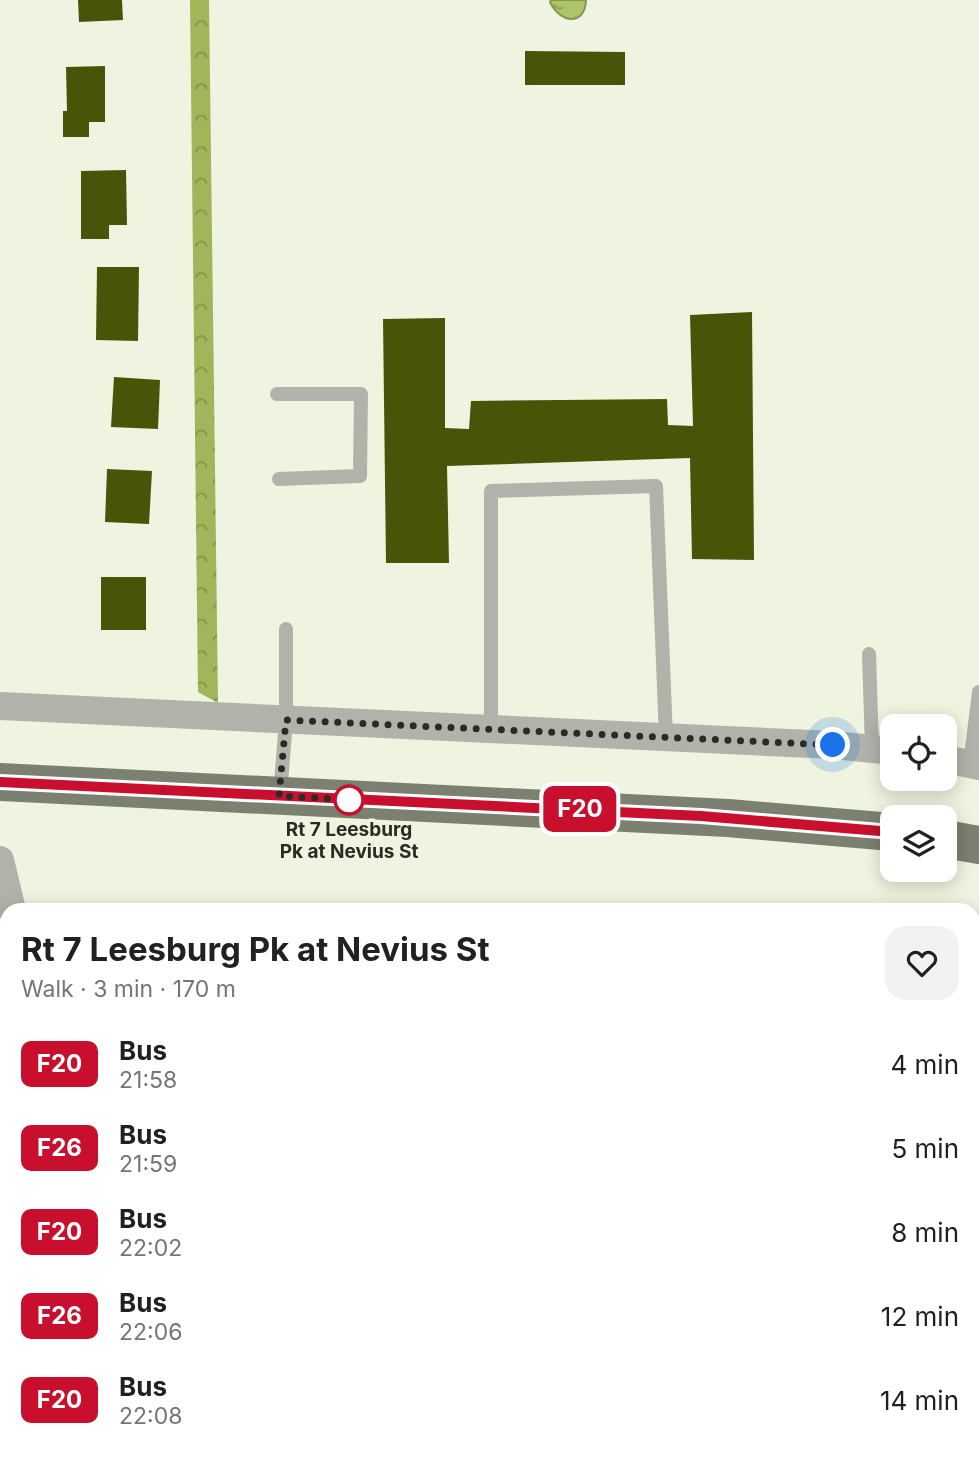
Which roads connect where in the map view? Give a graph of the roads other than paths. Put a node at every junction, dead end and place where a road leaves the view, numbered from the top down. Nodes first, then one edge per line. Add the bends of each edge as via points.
1 (277, 394) dead end
2 (279, 479) dead end
3 (286, 629) dead end
4 (869, 654) dead end
5 (979, 692) edge
6 (0, 706) edge
7 (286, 720) junction
8 (491, 729) junction
9 (880, 735) edge
10 (666, 737) junction
11 (880, 750) edge
12 (965, 763) edge
13 (0, 782) edge
14 (279, 796) junction
15 (880, 831) edge
16 (957, 841) edge
17 (979, 845) edge
18 (0, 860) edge
19 (10, 903) edge

1 - 2 lane via 361,394 360,476
3 - 7 lane
4 - 9 lane
5 - 12 lane
6 - 7 street
7 - 8 street
7 - 14 lane
8 - 10 street
8 - 10 lane via 492,491 656,486
10 - 11 street
13 - 14 main road
14 - 15 main road via 714,817
16 - 17 main road
18 - 19 street

